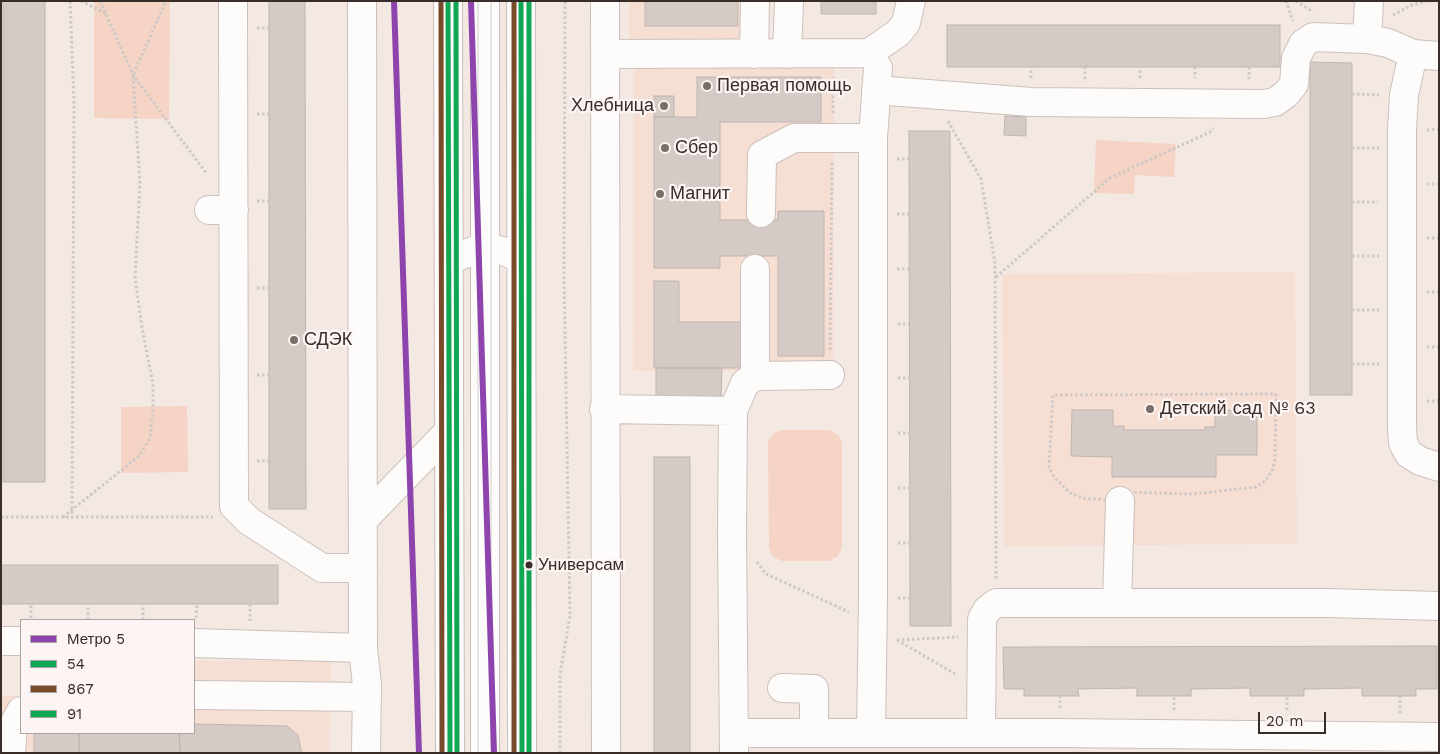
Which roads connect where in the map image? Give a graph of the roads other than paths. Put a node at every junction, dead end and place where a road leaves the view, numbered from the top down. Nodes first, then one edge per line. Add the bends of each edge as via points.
1 (233, 1) edge
2 (362, 1) edge
3 (448, 1) edge
4 (485, 1) edge
5 (521, 1) edge
6 (605, 1) edge
7 (755, 1) edge
8 (789, 1) edge
9 (911, 1) edge
10 (1369, 1) edge
11 (1367, 39) junction
12 (605, 54) junction
13 (754, 54) junction
14 (787, 54) junction
15 (1426, 55) edge
16 (879, 76) junction
17 (873, 138) junction
18 (762, 213) dead end
19 (485, 249) junction
20 (520, 259) junction
21 (448, 260) junction
22 (754, 269) dead end
23 (830, 375) road end
24 (755, 376) junction
25 (604, 409) junction
26 (733, 411) junction
27 (449, 431) junction
28 (1431, 469) edge
29 (1120, 501) road end
30 (363, 520) junction
31 (363, 568) junction
32 (1116, 603) junction
33 (1439, 606) edge
34 (1, 641) edge
35 (20, 641) edge
36 (195, 643) edge
37 (363, 648) junction
38 (782, 688) dead end
39 (195, 695) edge
40 (367, 697) junction
41 (20, 713) edge
42 (814, 733) junction
43 (871, 733) junction
44 (981, 733) junction
45 (1439, 737) edge
46 (734, 743) edge
47 (923, 743) edge
48 (1357, 744) edge
49 (11, 753) edge
50 (366, 753) edge
51 (450, 753) edge
52 (485, 753) edge
53 (522, 753) edge
54 (606, 753) edge

1 - 31 street via 222,210 234,506 249,522 322,568
2 - 30 street
3 - 21 street
4 - 19 street
5 - 20 street
6 - 12 street
7 - 13 street
8 - 14 street
9 - 16 street via 906,23 898,33
10 - 11 street
11 - 15 street
11 - 16 street via 1313,37 1303,44 1296,58 1294,84 1280,98 1263,104 1031,102
12 - 13 street
12 - 25 street
13 - 14 street
14 - 16 street via 834,54
15 - 28 street via 1404,95 1402,428 1403,442 1409,454
16 - 17 street
17 - 18 street via 794,138 762,155
17 - 43 street via 885,634
19 - 20 street via 506,252
19 - 21 street
19 - 52 street
20 - 53 street
21 - 27 street
22 - 24 street
23 - 24 street
24 - 26 street via 745,383
25 - 26 street
25 - 54 street
26 - 46 street
27 - 30 street
27 - 51 street
29 - 32 street
30 - 31 street
31 - 37 street
32 - 33 street
32 - 44 street via 996,603 987,610 982,619
34 - 35 street
36 - 37 street
37 - 40 street
38 - 42 street via 814,688
39 - 40 street
40 - 50 street
41 - 49 street via 13,726
42 - 43 street
42 - 46 street
43 - 47 street
44 - 47 street
44 - 48 street
45 - 48 street

